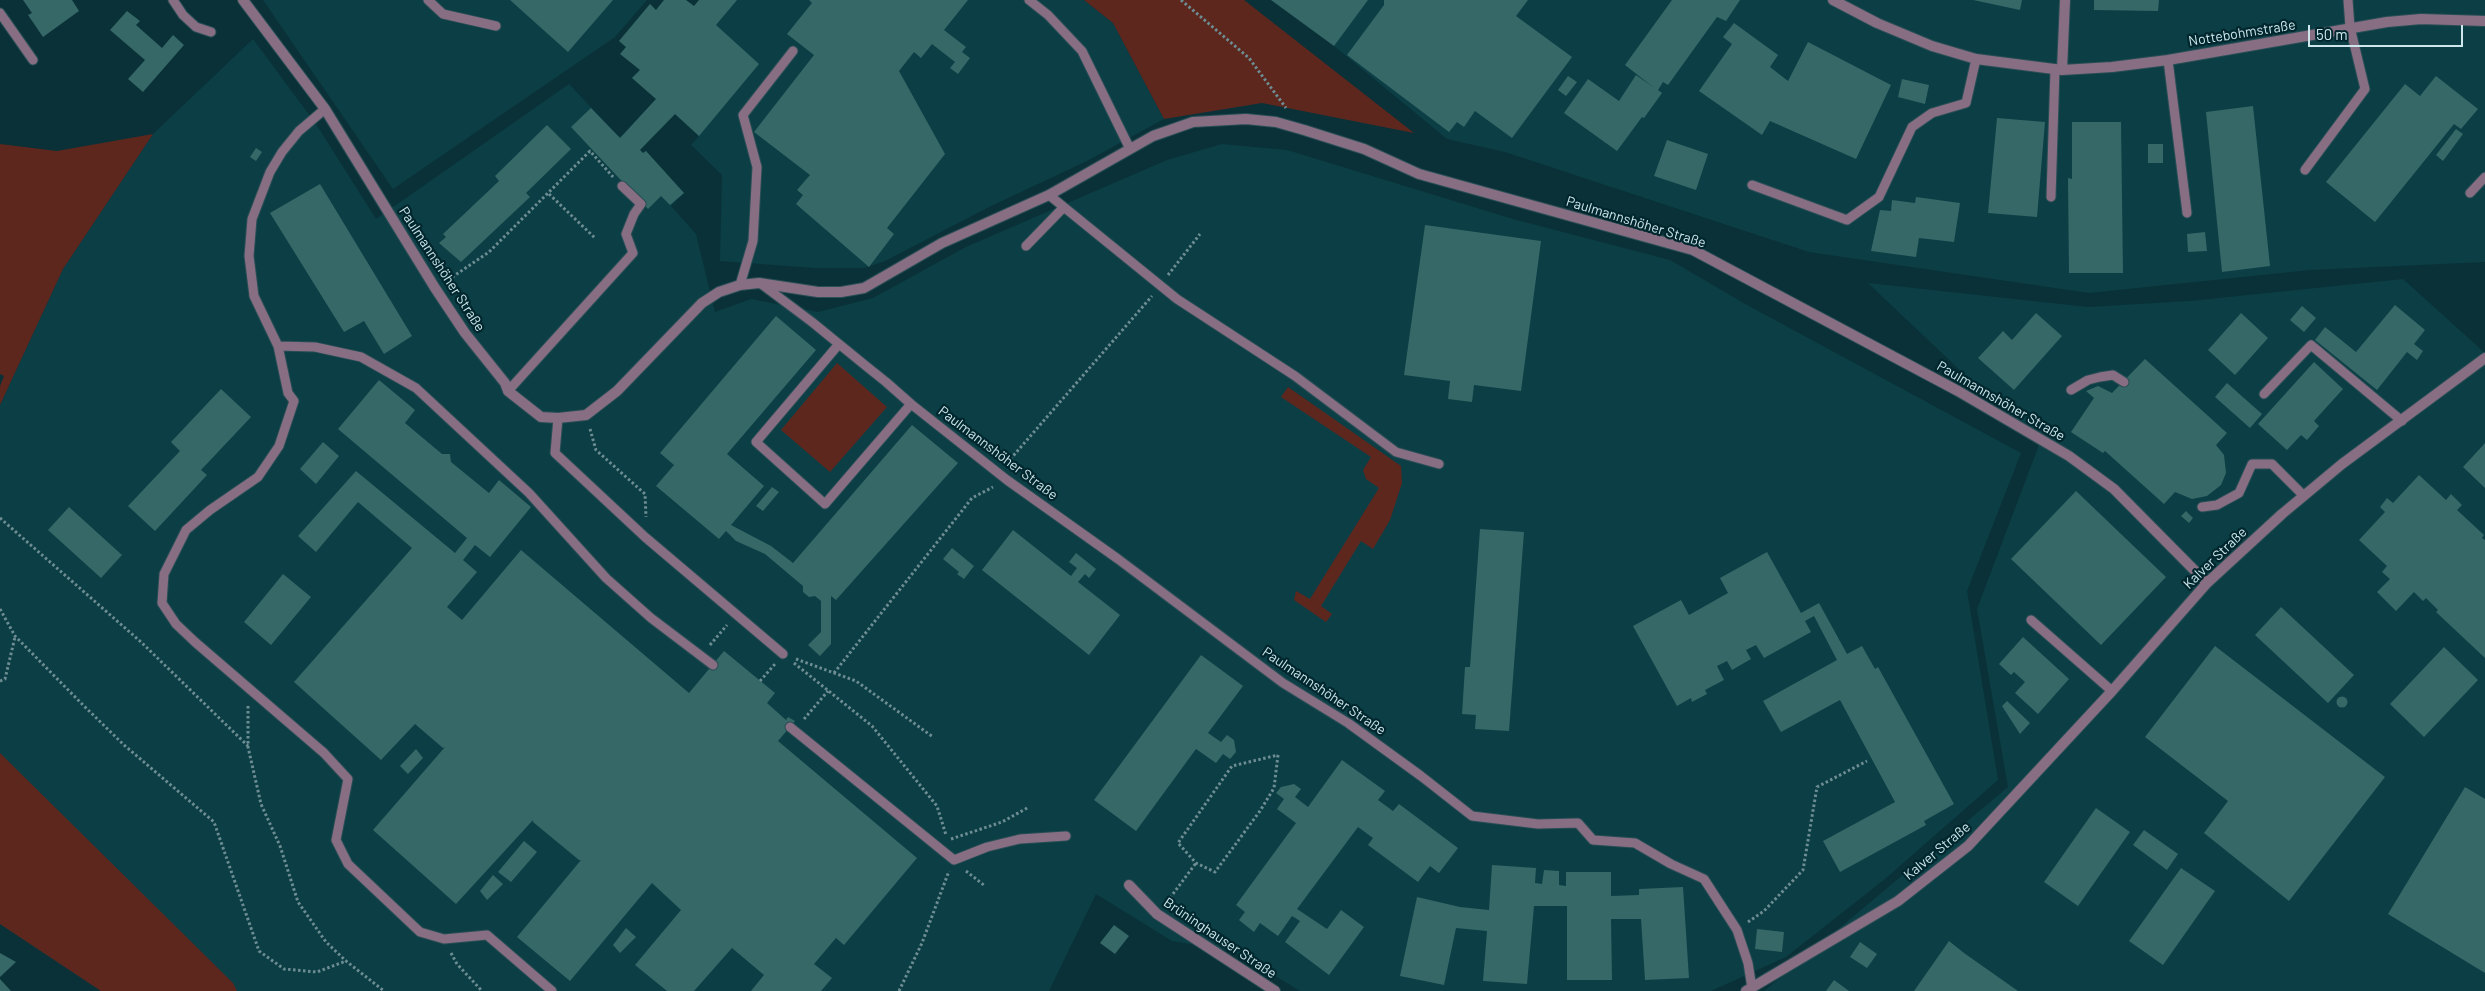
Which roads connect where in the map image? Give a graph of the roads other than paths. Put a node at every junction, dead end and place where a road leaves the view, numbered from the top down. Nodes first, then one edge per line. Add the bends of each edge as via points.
1 (173, 0) edge
2 (243, 0) edge
3 (428, 0) edge
4 (1029, 0) edge
5 (1833, 0) edge
6 (2065, 0) edge
7 (2348, 0) edge
8 (0, 13) edge
9 (2485, 22) edge
10 (496, 26) dead end
11 (2350, 27) junction
12 (211, 32) dead end
13 (793, 51) dead end
14 (1976, 59) junction
15 (32, 60) dead end
16 (2168, 60) junction
17 (2059, 69) junction
18 (325, 109) junction
19 (1130, 149) junction
20 (2305, 170) dead end
21 (2485, 176) edge
22 (1752, 185) dead end
23 (622, 186) road end
24 (2470, 193) dead end
25 (1049, 195) junction
26 (2051, 197) dead end
27 (1063, 208) junction
28 (2186, 213) dead end
29 (1026, 246) dead end
30 (759, 283) junction
31 (740, 285) junction
32 (839, 344) junction
33 (278, 346) junction
34 (2485, 358) edge
35 (2124, 382) dead end
36 (2071, 390) dead end
37 (508, 391) junction
38 (2264, 394) dead end
39 (911, 404) junction
40 (558, 418) junction
41 (2402, 421) junction
42 (1438, 464) dead end
43 (2304, 496) junction
44 (2202, 507) dead end
45 (2206, 583) junction
46 (2031, 620) dead end
47 (784, 654) road end
48 (713, 664) dead end
49 (2112, 691) junction
50 (793, 728) road end
51 (1066, 836) dead end
52 (1129, 885) dead end
53 (1749, 989) edge
54 (552, 991) edge
55 (1275, 991) edge

1 - 12 lane via 196,27
2 - 18 street, Paulmannshöher Straße
3 - 10 lane via 443,14
4 - 19 lane via 1082,51
5 - 14 street, Nottebohmstraße via 1932,46
6 - 17 street
7 - 11 lane
8 - 15 lane
9 - 11 street, Nottebohmstraße via 2421,19
11 - 16 street, Nottebohmstraße
11 - 20 lane via 2365,89
13 - 31 lane via 743,114 757,166 753,242
14 - 17 street, Nottebohmstraße
14 - 22 lane via 1966,103 1932,113 1912,127 1879,197 1847,220
16 - 17 street, Nottebohmstraße
16 - 28 lane
17 - 26 lane
18 - 33 lane via 299,131 282,152 270,172 252,219 249,256 254,296
18 - 37 street, Paulmannshöher Straße via 435,288
19 - 25 street, Paulmannshöher Straße
19 - 45 street, Paulmannshöher Straße via 1153,136 1193,122 1246,119 1276,122 1364,150 1419,174 1693,250 1958,391 2069,456 2114,489
21 - 24 lane
23 - 37 lane via 641,204 626,234 633,253
25 - 27 lane
25 - 30 street, Paulmannshöher Straße via 942,243 864,288 818,292
27 - 29 lane
27 - 42 lane via 1177,298 1295,376 1396,452
30 - 31 street, Paulmannshöher Straße
30 - 32 lane, Paulmannshöher Straße
31 - 40 street, Paulmannshöher Straße via 719,292 702,303 617,391 586,415
32 - 39 lane, Paulmannshöher Straße
32 - 39 lane via 756,442 825,504
33 - 48 lane via 315,347 361,357 416,388 529,493 606,578 651,618
33 - 54 lane via 288,393 294,401 279,446 258,477 186,530 164,574 162,603 176,624 324,753 348,779 336,840 348,864 420,932 444,939 487,936
34 - 41 street, Kalver Straße
35 - 36 lane via 2113,375 2088,380
37 - 40 street, Paulmannshöher Straße via 541,417
38 - 41 lane via 2310,345
39 - 53 lane, Paulmannshöher Straße via 1007,480 1283,683 1348,723 1472,816 1538,824 1578,823 1593,840 1635,843 1704,879 1737,930 1748,963
40 - 47 lane via 555,454 735,616
41 - 43 street, Kalver Straße
43 - 44 lane via 2272,464 2252,464 2239,493 2217,505
43 - 45 street, Kalver Straße
45 - 49 street, Kalver Straße
46 - 49 lane
49 - 53 street, Kalver Straße via 1968,846 1898,901
50 - 51 lane via 954,860 1020,839
52 - 55 street, Brüninghauser Straße via 1157,914

